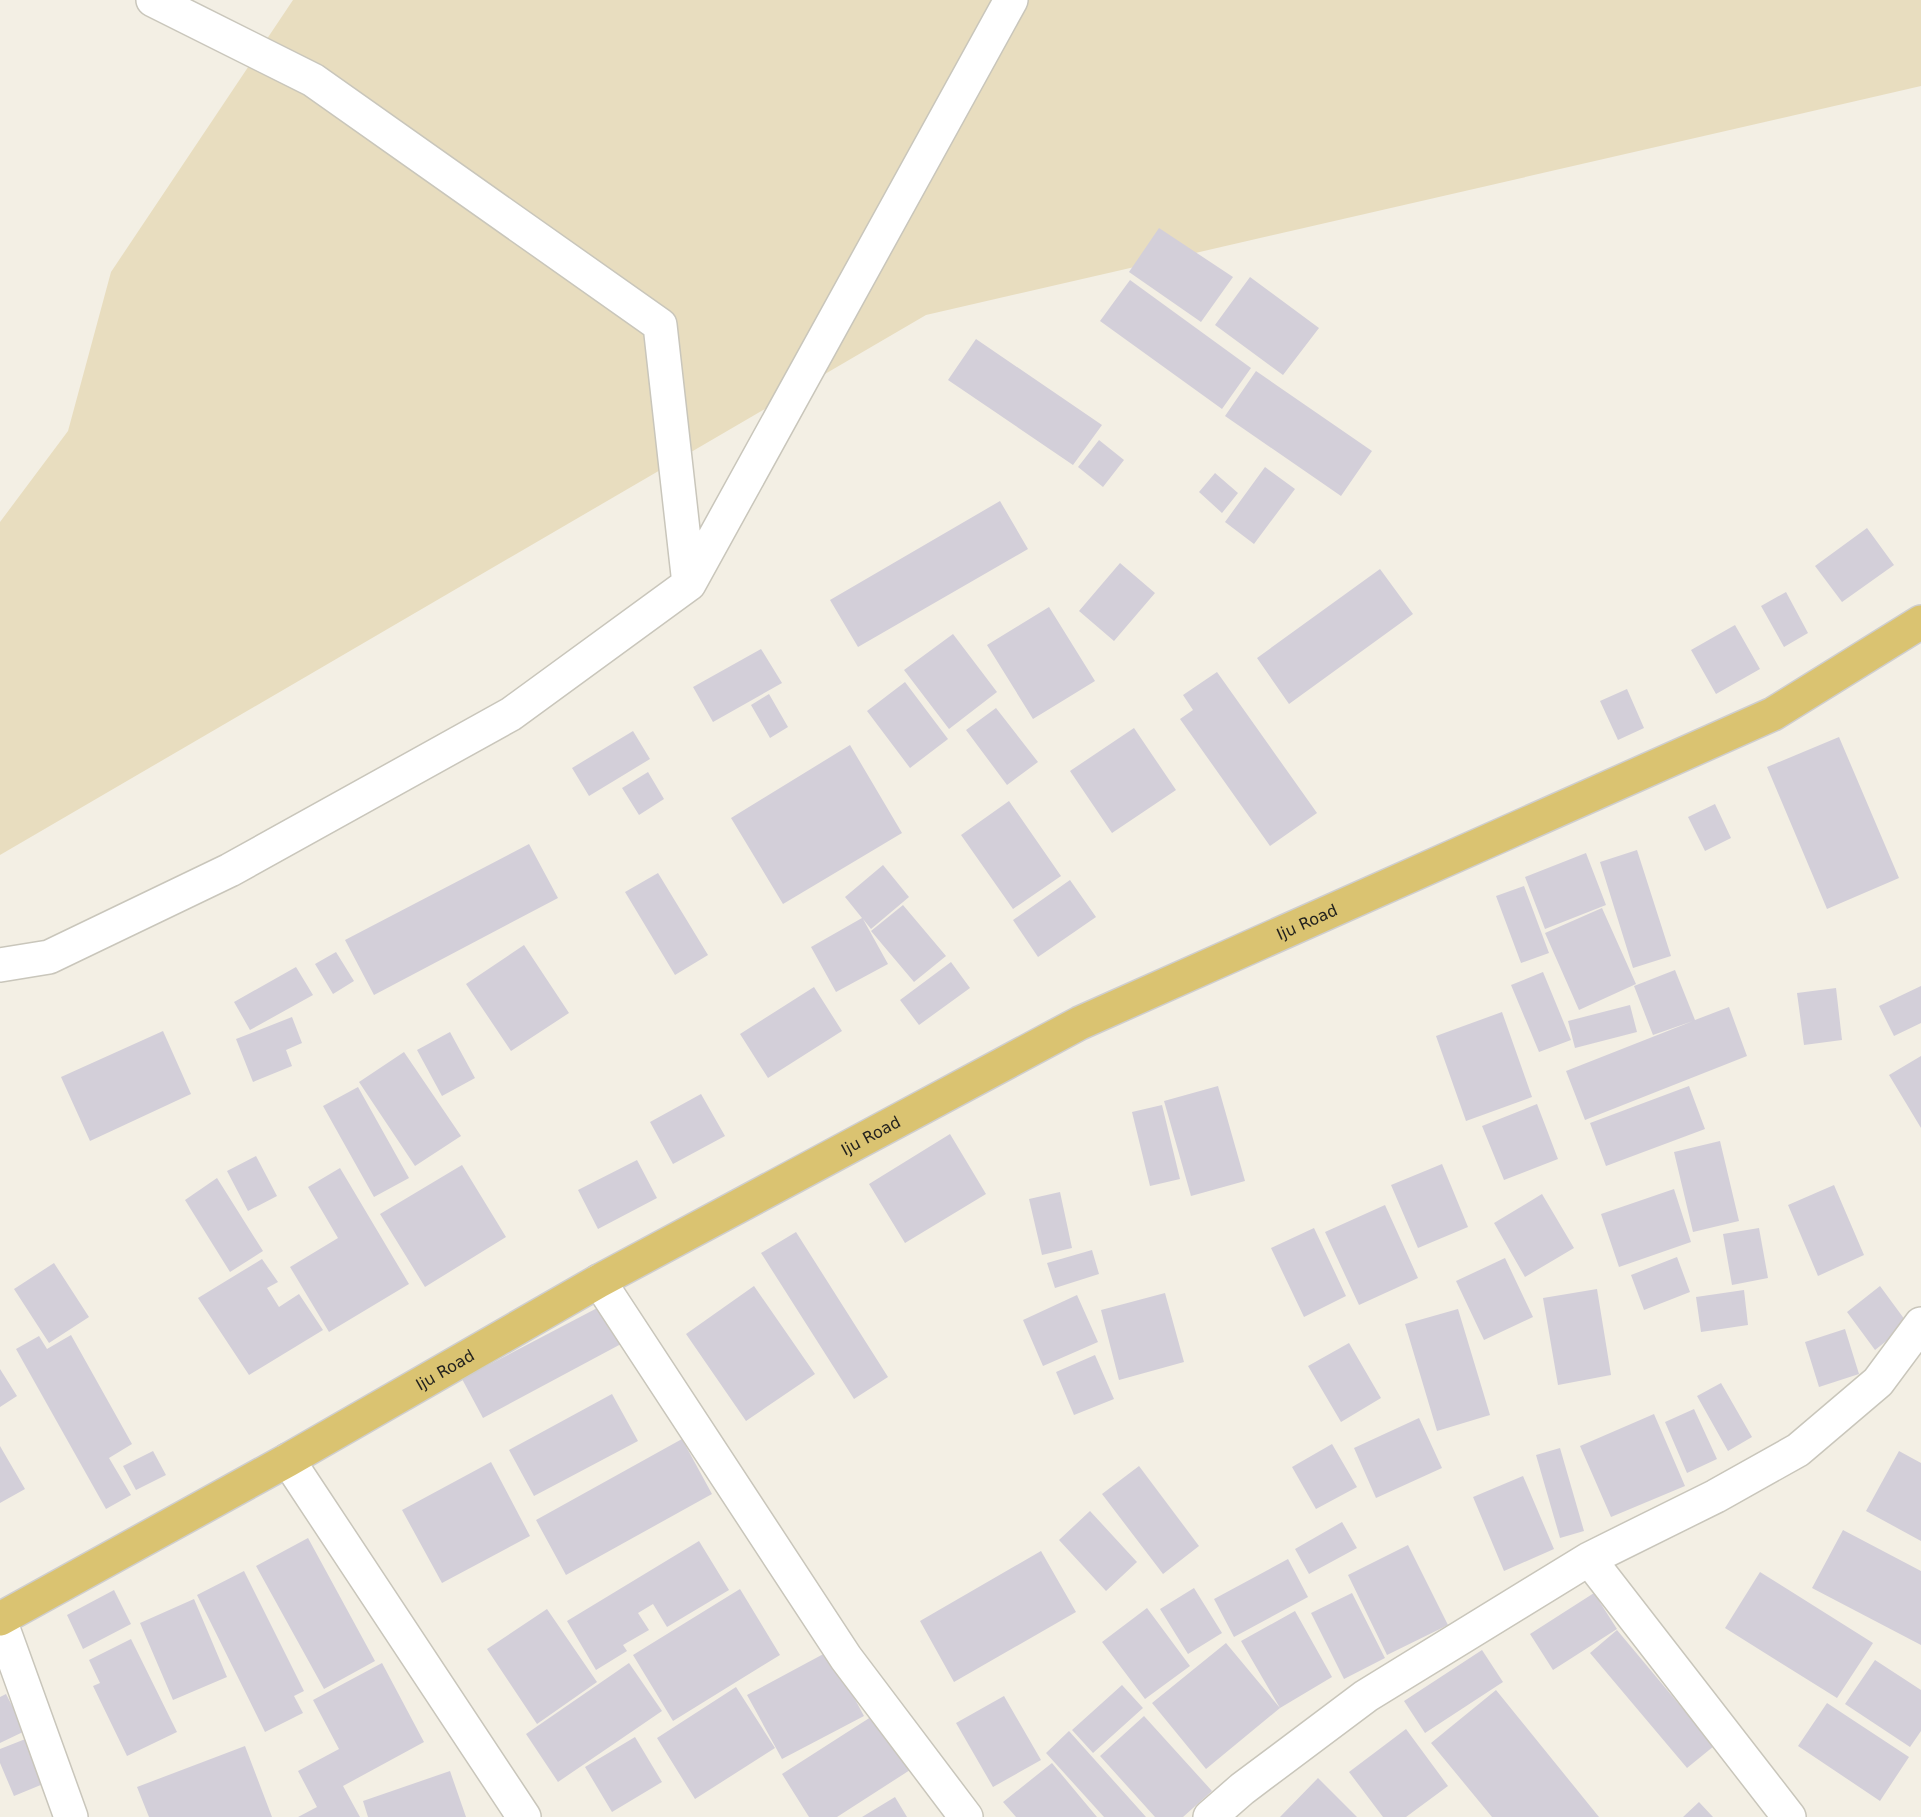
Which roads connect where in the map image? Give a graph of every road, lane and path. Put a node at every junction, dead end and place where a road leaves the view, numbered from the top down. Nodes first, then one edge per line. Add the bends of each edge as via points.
1 (153, 0) edge
2 (1011, 0) edge
3 (689, 584) junction
4 (1921, 622) edge
5 (0, 965) edge
6 (599, 1281) junction
7 (1921, 1324) edge
8 (288, 1460) junction
9 (1589, 1558) junction
10 (0, 1619) edge
11 (71, 1817) edge
12 (524, 1817) edge
13 (966, 1817) edge
14 (1210, 1817) edge
15 (1789, 1817) edge

1 - 3 street via 313,80 660,326
2 - 3 street
3 - 5 street via 511,714 240,864 49,957
4 - 6 main road, Iju Road via 1773,714 1080,1023
6 - 8 main road, Iju Road
6 - 13 street via 846,1658
7 - 9 street via 1878,1382 1798,1450 1716,1496
8 - 10 main road, Iju Road
8 - 12 street
9 - 14 street via 1366,1696
9 - 15 street
10 - 11 street

